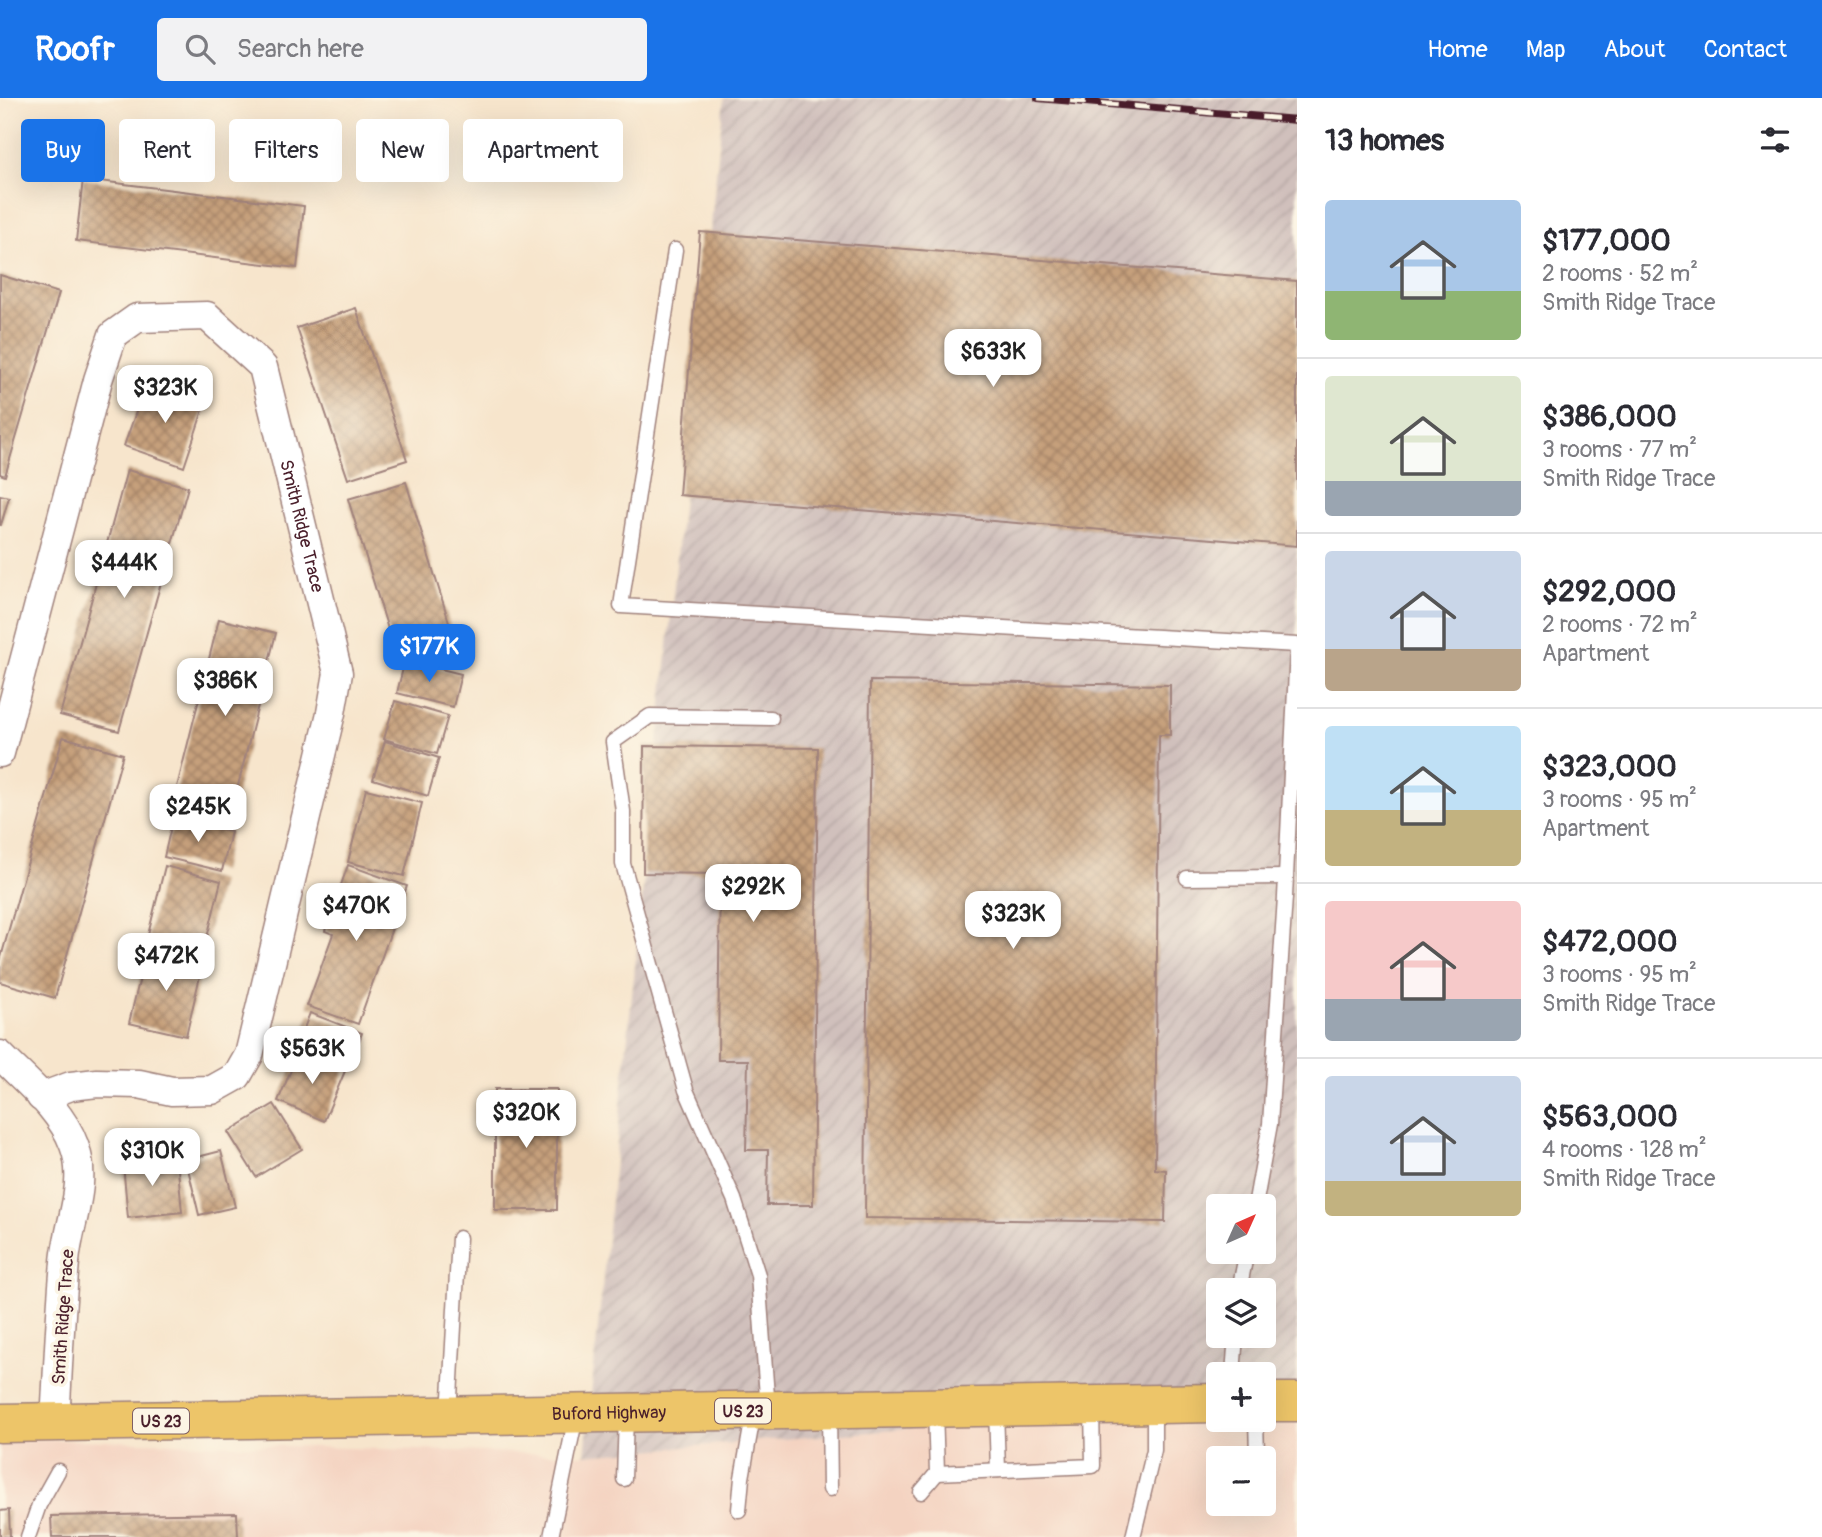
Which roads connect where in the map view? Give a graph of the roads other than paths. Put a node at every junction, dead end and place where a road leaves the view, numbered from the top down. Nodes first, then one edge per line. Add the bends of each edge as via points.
1 (675, 250) dead end
2 (1297, 647) edge
3 (771, 718) dead end
4 (0, 752) edge
5 (1286, 877) junction
6 (1187, 878) dead end
7 (1291, 898) edge
8 (0, 1055) edge
9 (41, 1097) junction
10 (1257, 1194) edge
11 (459, 1238) dead end
12 (1276, 1402) edge
13 (1297, 1402) edge
14 (1206, 1403) edge
15 (1153, 1404) junction
16 (1092, 1405) junction
17 (996, 1407) junction
18 (935, 1408) junction
19 (828, 1410) junction
20 (761, 1411) junction
21 (626, 1413) junction
22 (576, 1414) junction
23 (449, 1416) junction
24 (0, 1423) edge
25 (55, 1423) junction
26 (58, 1471) dead end
27 (998, 1471) junction
28 (937, 1473) junction
29 (624, 1479) dead end
30 (830, 1489) dead end
31 (921, 1492) dead end
32 (739, 1510) dead end
33 (28, 1537) edge
34 (551, 1537) edge
35 (1133, 1537) edge

1 - 2 lane via 621,606
2 - 5 lane
3 - 20 lane via 650,716 613,742 623,811 623,864 687,1090 734,1199 758,1276
4 - 9 street, Smith Ridge Trace via 113,335 137,318 207,316 263,367 338,673 331,713 249,1055 237,1076 212,1090 97,1083
5 - 6 lane
5 - 7 lane
7 - 10 lane via 1270,1124
8 - 9 street, Smith Ridge Trace
9 - 25 street, Smith Ridge Trace via 71,1137 79,1173 65,1258
11 - 23 lane
12 - 13 main road
14 - 15 main road, Buford Highway / US 23
15 - 16 main road, Buford Highway / US 23
15 - 35 lane via 1154,1450
16 - 17 main road, Buford Highway / US 23
16 - 27 lane via 1093,1466
17 - 18 main road, Buford Highway / US 23
17 - 27 lane
18 - 19 main road, Buford Highway / US 23
18 - 28 lane
19 - 20 main road, Buford Highway / US 23
19 - 30 lane
20 - 21 main road, Buford Highway / US 23
20 - 32 lane via 742,1478
21 - 22 main road, Buford Highway / US 23
21 - 29 lane
22 - 23 main road, Buford Highway / US 23
22 - 34 lane
23 - 25 main road, Buford Highway / US 23
24 - 25 main road, Buford Highway / US 23
26 - 33 lane
27 - 28 lane
28 - 31 lane

